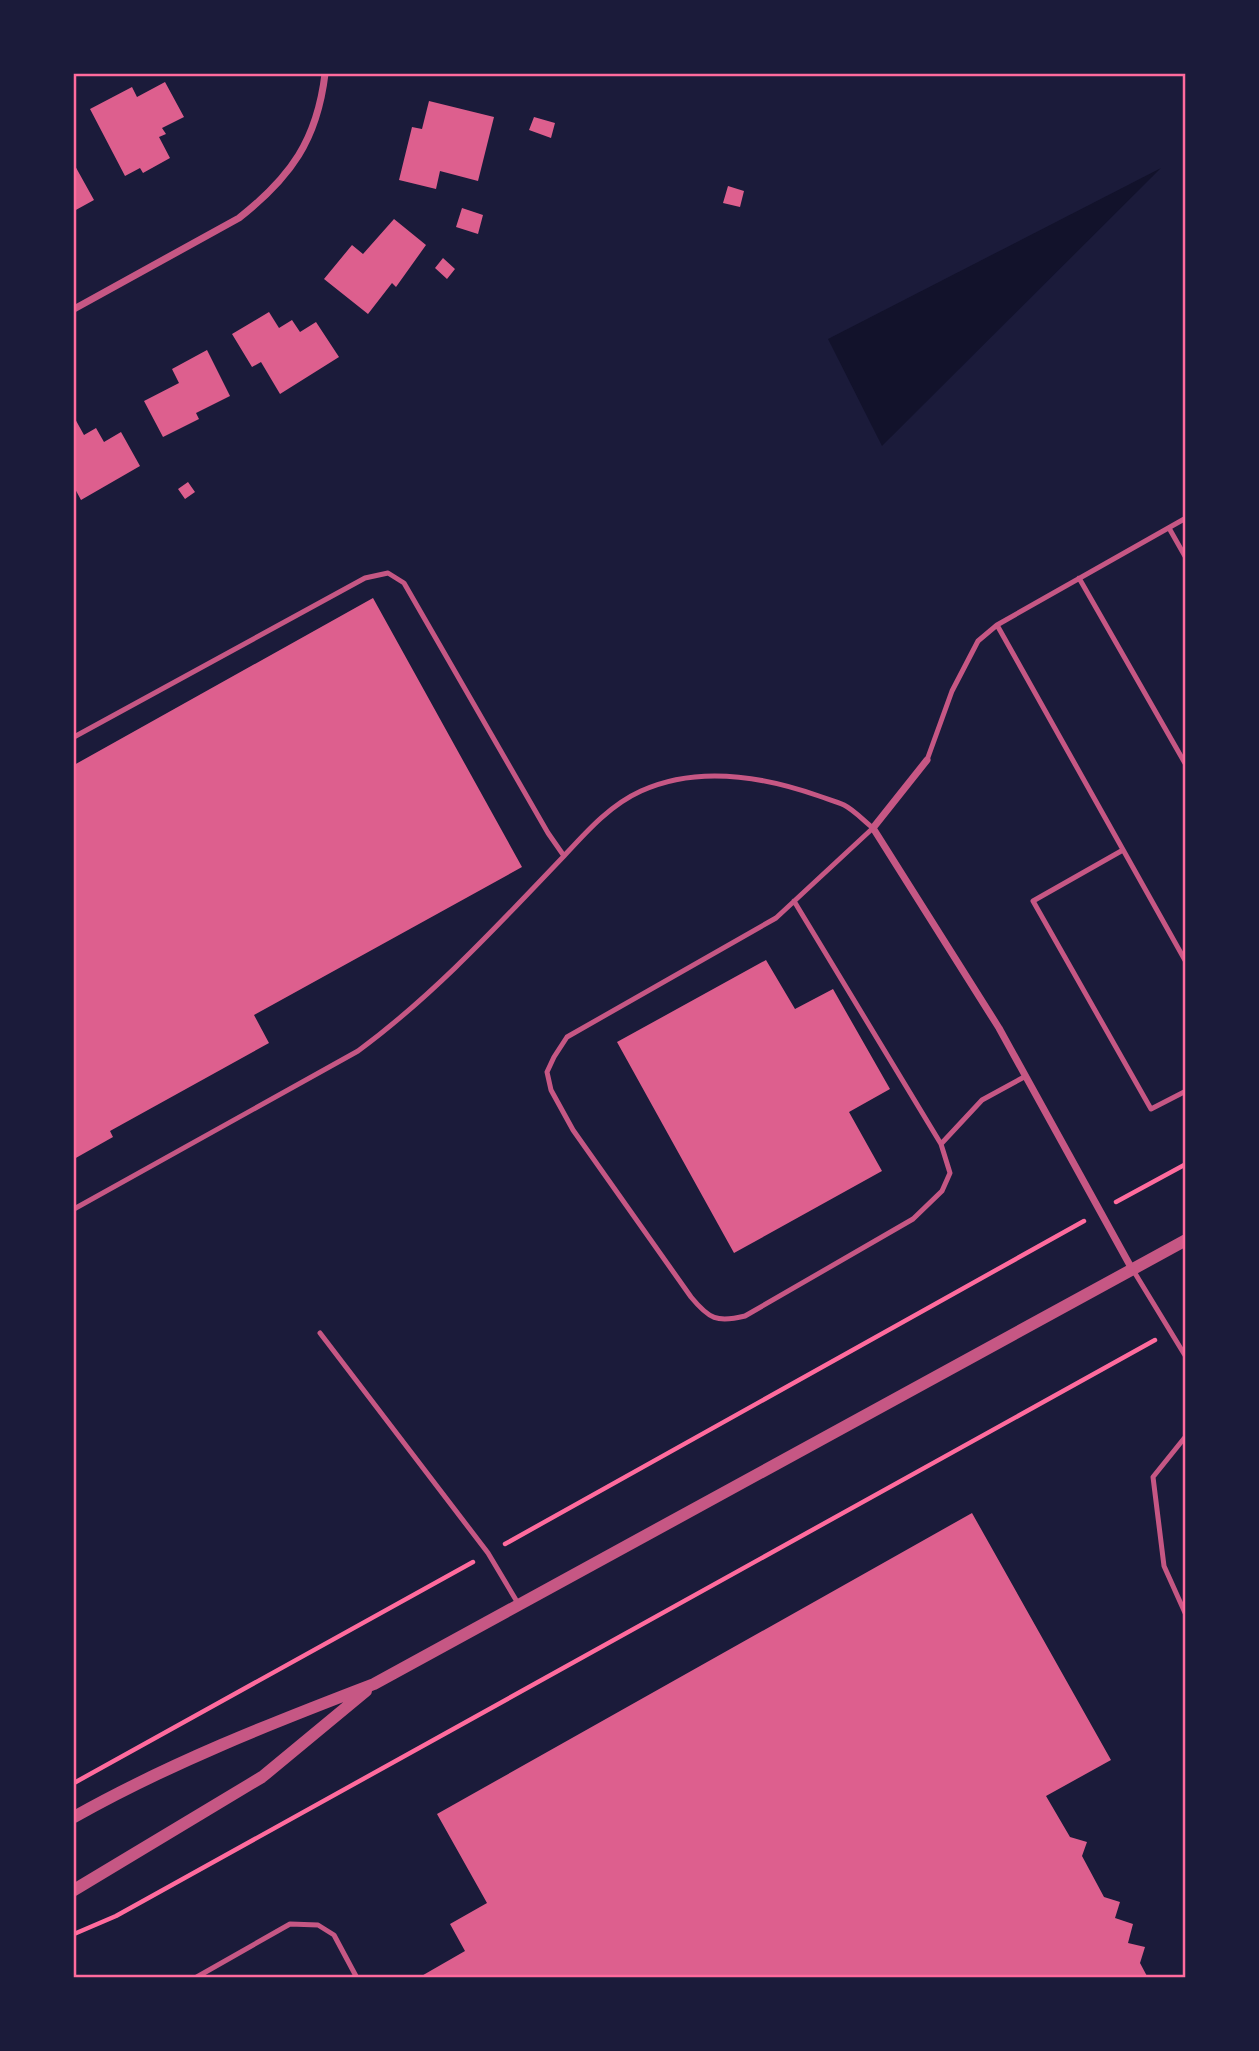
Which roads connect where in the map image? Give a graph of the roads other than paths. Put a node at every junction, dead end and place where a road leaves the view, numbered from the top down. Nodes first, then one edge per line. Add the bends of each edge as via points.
1 (325, 74) edge
2 (74, 309) edge
3 (1185, 518) edge
4 (1169, 527) junction
5 (1185, 558) edge
6 (1079, 578) junction
7 (997, 625) junction
8 (74, 737) edge
9 (926, 760) joint
10 (1185, 765) edge
11 (873, 828) junction
12 (1123, 850) junction
13 (564, 856) junction
14 (794, 901) junction
15 (1185, 962) edge
16 (1026, 1076) junction
17 (1185, 1091) edge
18 (941, 1144) junction
19 (74, 1209) edge
20 (1185, 1240) edge
21 (1132, 1269) junction
22 (320, 1333) dead end
23 (1185, 1357) edge
24 (1185, 1437) edge
25 (519, 1605) junction
26 (1185, 1615) edge
27 (374, 1684) junction
28 (74, 1817) edge
29 (74, 1890) edge
30 (195, 1978) edge
31 (357, 1978) edge

1 - 2 street via 314,123 300,155 258,203 239,218
3 - 4 lane
4 - 5 lane
4 - 6 lane
6 - 7 lane
6 - 10 lane
7 - 9 lane via 978,642 952,691
7 - 12 lane
8 - 13 lane via 365,578 388,573 404,583
9 - 11 street
11 - 13 lane via 845,805 790,785 722,775 686,777 641,790 625,800 596,821
11 - 14 lane
11 - 16 street
12 - 15 lane
12 - 17 lane via 1033,901 1151,1109
13 - 19 lane via 485,939 358,1051
14 - 18 lane
14 - 18 lane via 776,918 567,1037 547,1072 551,1090 573,1130 691,1297 701,1309 724,1321 745,1316 913,1219 942,1191 950,1173
16 - 18 lane via 982,1100
16 - 21 street
20 - 21 street
21 - 23 lane
21 - 25 street
22 - 25 lane via 488,1553
24 - 26 lane via 1153,1477 1164,1566
25 - 27 street
27 - 28 street via 242,1734
27 - 29 street via 262,1777
30 - 31 lane via 290,1924 318,1925 334,1935

